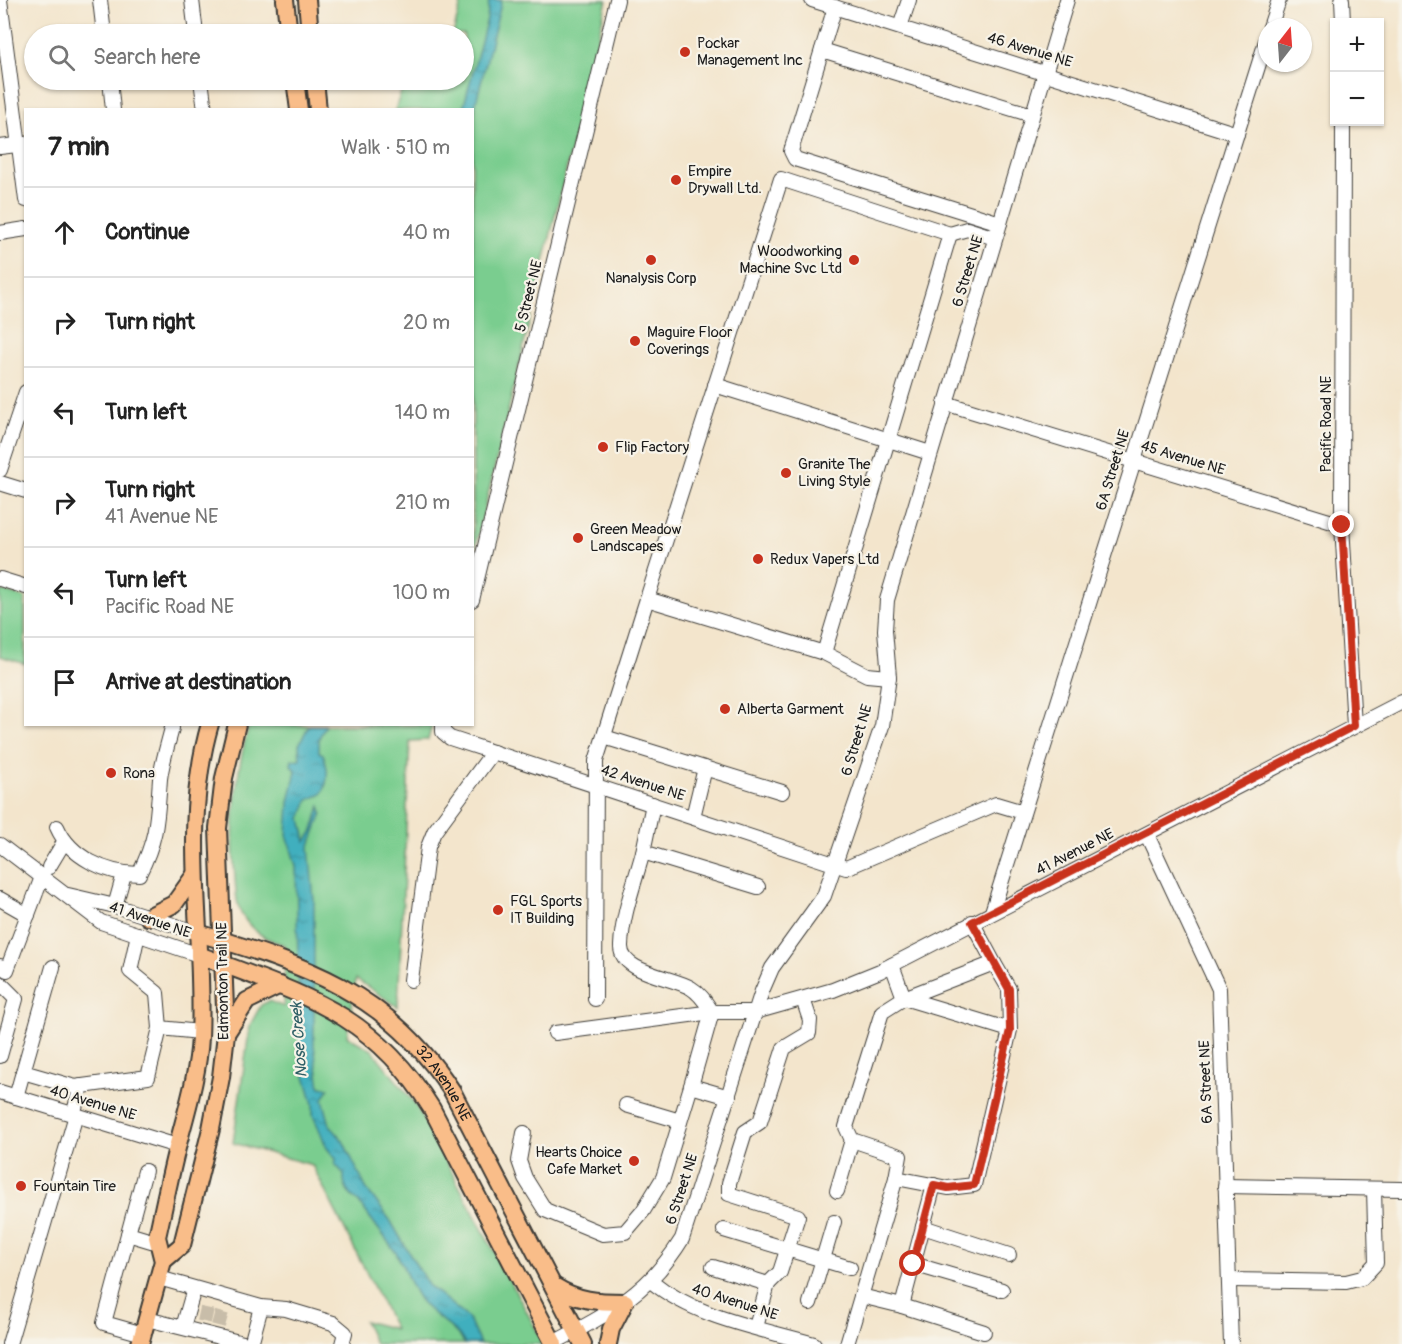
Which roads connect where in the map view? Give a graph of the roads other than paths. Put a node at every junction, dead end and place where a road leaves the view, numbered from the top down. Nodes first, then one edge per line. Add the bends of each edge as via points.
1 (0, 0) edge
2 (100, 0) edge
3 (192, 0) edge
4 (285, 0) edge
5 (307, 0) edge
6 (617, 0) edge
7 (812, 0) edge
8 (909, 0) edge
9 (1067, 0) edge
10 (1279, 0) edge
11 (1342, 0) edge
12 (835, 7) junction
13 (1273, 18) edge
14 (1343, 18) edge
15 (103, 24) edge
16 (195, 24) edge
17 (288, 24) edge
18 (309, 24) edge
19 (900, 27) junction
20 (822, 50) junction
21 (4, 58) edge
22 (1258, 67) edge
23 (1045, 72) junction
24 (111, 90) edge
25 (202, 90) edge
26 (296, 90) edge
27 (316, 90) edge
28 (113, 108) edge
29 (205, 108) edge
30 (299, 108) edge
31 (318, 108) edge
32 (1032, 115) junction
33 (1343, 126) edge
34 (1237, 134) junction
35 (22, 145) edge
36 (0, 147) edge
37 (791, 151) junction
38 (24, 172) edge
39 (781, 179) junction
40 (971, 214) junction
41 (1000, 223) junction
42 (24, 229) edge
43 (967, 229) junction
44 (0, 233) edge
45 (950, 234) junction
46 (995, 238) junction
47 (715, 385) junction
48 (24, 398) edge
49 (945, 403) junction
50 (889, 439) junction
51 (930, 453) junction
52 (1134, 460) junction
53 (0, 470) edge
54 (0, 483) edge
55 (24, 490) edge
56 (1342, 525) junction
57 (0, 579) edge
58 (24, 586) edge
59 (474, 592) edge
60 (647, 599) junction
61 (824, 653) junction
62 (890, 677) junction
63 (1402, 702) edge
64 (210, 726) edge
65 (237, 726) edge
66 (1354, 726) junction
67 (172, 728) dead end
68 (443, 728) edge
69 (604, 737) junction
70 (493, 752) junction
71 (705, 768) junction
72 (596, 785) junction
73 (782, 792) dead end
74 (653, 804) junction
75 (1023, 812) junction
76 (693, 817) junction
77 (57, 827) dead end
78 (1147, 835) junction
79 (64, 842) junction
80 (0, 845) edge
81 (643, 852) junction
82 (834, 863) junction
83 (46, 872) junction
84 (124, 874) junction
85 (194, 876) junction
86 (758, 887) dead end
87 (62, 893) junction
88 (0, 899) edge
89 (115, 906) junction
90 (992, 912) junction
91 (28, 915) junction
92 (148, 917) junction
93 (972, 922) junction
94 (198, 933) junction
95 (138, 934) junction
96 (224, 940) junction
97 (200, 955) junction
98 (994, 963) junction
99 (225, 965) junction
100 (892, 965) junction
101 (0, 966) edge
102 (53, 967) dead end
103 (411, 980) dead end
104 (0, 983) edge
105 (280, 985) junction
106 (904, 998) junction
107 (595, 999) dead end
108 (803, 999) junction
109 (712, 1012) junction
110 (755, 1012) junction
111 (160, 1028) junction
112 (1010, 1030) junction
113 (200, 1032) junction
114 (555, 1033) dead end
115 (226, 1034) junction
116 (0, 1056) edge
117 (23, 1072) junction
118 (81, 1086) junction
119 (691, 1086) junction
120 (0, 1092) edge
121 (16, 1097) junction
122 (729, 1097) junction
123 (626, 1105) dead end
124 (74, 1115) junction
125 (680, 1121) junction
126 (524, 1133) dead end
127 (852, 1140) junction
128 (177, 1146) junction
129 (712, 1151) junction
130 (737, 1159) junction
131 (145, 1171) dead end
132 (896, 1178) junction
133 (934, 1185) junction
134 (1225, 1186) junction
135 (1374, 1189) junction
136 (1402, 1189) edge
137 (837, 1191) dead end
138 (834, 1222) dead end
139 (923, 1227) junction
140 (724, 1230) dead end
141 (128, 1234) junction
142 (158, 1243) junction
143 (787, 1249) junction
144 (1009, 1255) dead end
145 (822, 1260) junction
146 (163, 1261) junction
147 (913, 1264) junction
148 (713, 1267) dead end
149 (850, 1268) dead end
150 (159, 1278) junction
151 (1229, 1280) junction
152 (651, 1281) junction
153 (768, 1284) junction
154 (554, 1286) junction
155 (194, 1289) junction
156 (1002, 1290) dead end
157 (861, 1296) junction
158 (625, 1302) junction
159 (810, 1303) dead end
160 (902, 1306) junction
161 (261, 1307) junction
162 (183, 1327) junction
163 (756, 1327) junction
164 (143, 1332) edge
165 (984, 1332) dead end
166 (579, 1337) edge
167 (553, 1343) edge
168 (9, 1344) edge
169 (249, 1344) edge
170 (342, 1344) edge
171 (608, 1344) edge
172 (814, 1344) edge
173 (847, 1344) edge
174 (1231, 1344) edge

1 - 21 street
2 - 15 street
3 - 16 street
4 - 17 main road
5 - 18 main road
6 - 59 street, 5 Street NE
7 - 12 street, 46 Avenue NE
8 - 19 street
9 - 23 street, 6 Street NE
10 - 13 street
11 - 14 street
12 - 19 street, 46 Avenue NE
12 - 20 street
19 - 23 street, 46 Avenue NE
20 - 32 street
20 - 37 street
21 - 35 street
22 - 34 street, 6A Street NE
23 - 32 street, 6 Street NE
23 - 34 street, 46 Avenue NE
24 - 28 street
25 - 29 street
26 - 30 main road
27 - 31 main road
32 - 41 street, 6 Street NE
33 - 56 street, Pacific Road NE
34 - 52 street, 6A Street NE
35 - 36 street
35 - 38 street
37 - 39 street
37 - 40 street via 795,159
39 - 45 street
39 - 47 street
40 - 41 street
40 - 43 street
41 - 46 street, 6 Street NE
42 - 44 street
43 - 45 street
43 - 46 street
45 - 50 street
46 - 49 street, 6 Street NE
47 - 50 street
47 - 60 street
48 - 53 street
49 - 51 street, 6 Street NE
49 - 52 street, 45 Avenue NE
50 - 51 street
50 - 61 street
51 - 62 street, 6 Street NE via 887,600 885,630
52 - 56 street, 45 Avenue NE
52 - 75 street, 6A Street NE
54 - 55 street
56 - 66 street, Pacific Road NE
57 - 58 street
60 - 61 street
60 - 69 street
61 - 62 street via 867,675
62 - 82 street, 6 Street NE via 882,726
63 - 66 street, 41 Avenue NE
64 - 85 main road, Edmonton Trail NE via 195,809
65 - 96 main road, Edmonton Trail NE via 224,778 218,828
66 - 78 street, 41 Avenue NE
67 - 84 street via 160,776 159,815 149,855 138,874
68 - 70 street, 42 Avenue NE via 450,738
69 - 71 street
69 - 72 street via 596,761
70 - 72 street, 42 Avenue NE
70 - 103 street via 431,839
71 - 73 street
71 - 76 street
72 - 74 street, 42 Avenue NE
72 - 107 street
74 - 76 street, 42 Avenue NE
74 - 81 street
75 - 82 street via 996,804 846,868
75 - 90 street, 6A Street NE
76 - 82 street, 42 Avenue NE
77 - 79 street
78 - 90 street, 41 Avenue NE
78 - 134 street, 6A Street NE via 1219,989
79 - 83 street
79 - 84 street via 98,867
80 - 83 street, 41 Avenue NE
81 - 86 street
81 - 109 street via 624,922 621,952 639,970 698,993
82 - 110 street, 6 Street NE via 820,904 772,968
83 - 87 street, 41 Avenue NE
83 - 91 street
84 - 89 street
85 - 92 main road via 174,904
85 - 94 main road, Edmonton Trail NE
87 - 89 street, 41 Avenue NE
87 - 95 street, 41 Avenue NE via 101,922
88 - 91 street
89 - 92 street, 41 Avenue NE
90 - 93 street, 41 Avenue NE
91 - 101 street via 7,970
92 - 94 street, 41 Avenue NE
93 - 98 street
93 - 100 street, 41 Avenue NE
94 - 96 main road, 32 Avenue NE
94 - 97 main road, Edmonton Trail NE
95 - 97 street, 41 Avenue NE
95 - 111 street via 130,971 157,993
96 - 99 main road, Edmonton Trail NE
96 - 154 main road, 32 Avenue NE via 334,981 386,1015 434,1063
97 - 99 main road, 32 Avenue NE
97 - 113 main road, Edmonton Trail NE
98 - 106 street
98 - 112 street via 1009,989
99 - 105 main road, 32 Avenue NE
99 - 115 main road, Edmonton Trail NE
100 - 106 street
100 - 108 street, 41 Avenue NE
102 - 117 street
104 - 116 street via 16,999
105 - 115 main road via 247,1001
105 - 167 main road, 32 Avenue NE via 335,1010 394,1057 414,1080
106 - 112 street
106 - 127 street via 882,1012 846,1126
108 - 110 street, 41 Avenue NE
108 - 130 street via 810,1020 809,1034 784,1048 760,1122 745,1132
109 - 110 street, 41 Avenue NE
109 - 114 street, 41 Avenue NE
109 - 119 street
110 - 122 street, 6 Street NE
111 - 113 street
111 - 118 street via 148,1077
112 - 133 street via 974,1185
113 - 128 main road, Edmonton Trail NE via 193,1088
115 - 146 main road, Edmonton Trail NE via 211,1129 182,1245
117 - 118 street
117 - 121 street
118 - 124 street
119 - 122 street
119 - 125 street
120 - 121 street, 40 Avenue NE
121 - 124 street, 40 Avenue NE
122 - 129 street, 6 Street NE
123 - 125 street
124 - 128 street, 40 Avenue NE
124 - 168 street
125 - 126 street via 663,1179 643,1211 624,1232 616,1234 603,1234 545,1210 519,1161
127 - 132 street via 900,1156
127 - 137 street
128 - 142 main road, Edmonton Trail NE
129 - 130 street
129 - 152 street, 6 Street NE via 682,1239
130 - 143 street via 729,1194 798,1216
131 - 141 street
132 - 133 street
132 - 157 street
133 - 139 street
134 - 135 street
134 - 151 street, 6A Street NE
135 - 136 street
135 - 151 street via 1376,1263 1362,1278 1346,1282
138 - 145 street
139 - 144 street
139 - 147 street
140 - 143 street
141 - 142 street
141 - 164 street via 104,1323
142 - 146 main road, Edmonton Trail NE
143 - 145 street
143 - 153 street via 780,1272
145 - 149 street
145 - 159 street
146 - 150 main road, Edmonton Trail NE
147 - 156 street
147 - 160 street
148 - 153 street
150 - 155 street
150 - 164 main road, Edmonton Trail NE
151 - 174 street, 6A Street NE
152 - 158 street, 6 Street NE
152 - 163 street, 40 Avenue NE via 670,1297 691,1307
153 - 163 street
154 - 158 main road via 587,1302
154 - 166 main road, 32 Avenue NE
155 - 161 street via 224,1303
155 - 162 street
157 - 160 street
157 - 173 street
158 - 166 street, 6 Street NE
158 - 171 main road
160 - 165 street
161 - 169 street
161 - 170 street via 286,1309 333,1323 345,1333
162 - 164 street
162 - 169 street via 209,1329
163 - 172 street, 40 Avenue NE
166 - 167 street, 6 Street NE

